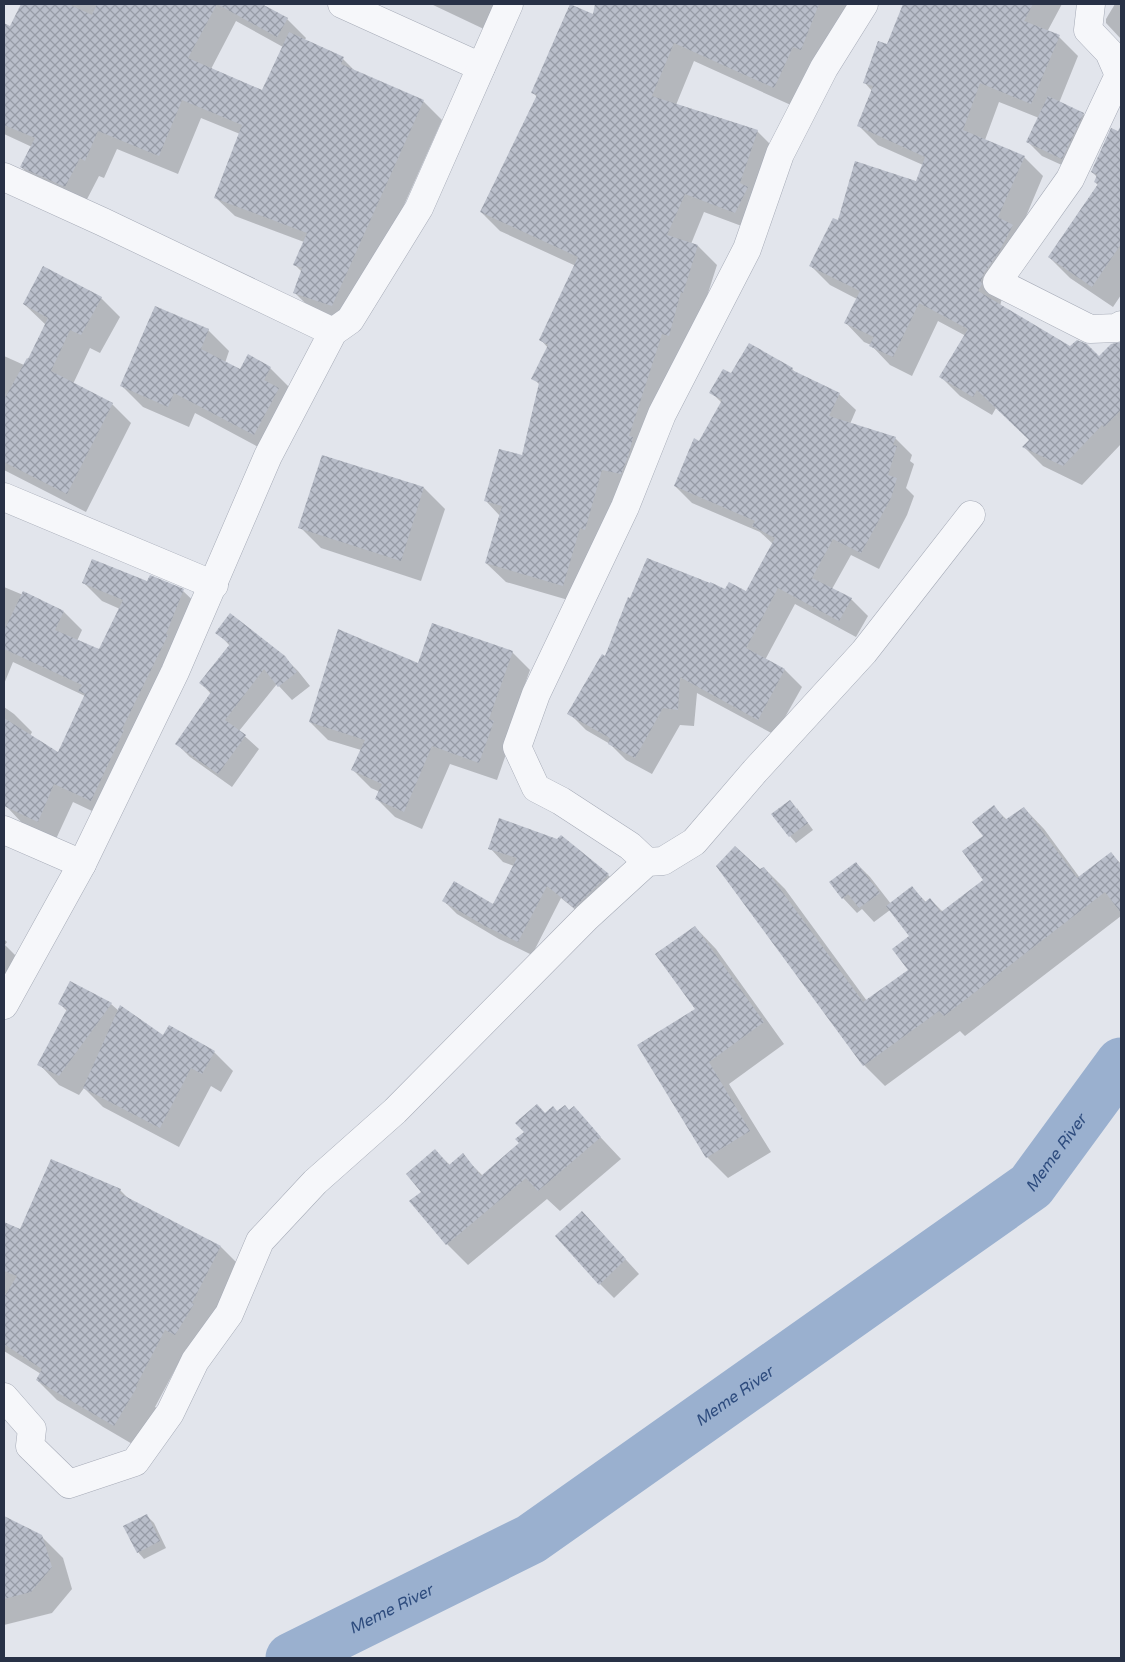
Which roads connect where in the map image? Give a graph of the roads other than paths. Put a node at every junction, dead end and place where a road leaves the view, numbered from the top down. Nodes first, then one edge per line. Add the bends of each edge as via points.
1 (342, 4) edge
2 (509, 4) edge
3 (864, 4) edge
4 (1091, 4) edge
5 (481, 67) junction
6 (1120, 76) edge
7 (4, 177) edge
8 (1121, 325) edge
9 (333, 332) junction
10 (4, 497) edge
11 (971, 515) dead end
12 (214, 585) junction
13 (4, 830) edge
14 (647, 862) junction
15 (82, 864) junction
16 (4, 1005) edge
17 (4, 1397) edge

1 - 5 street
2 - 5 street
3 - 14 street via 824,68 780,154 747,250 662,414 625,507 536,694 517,747 536,788 630,846
4 - 6 street via 1088,30 1109,52
5 - 9 street via 419,208 350,320
6 - 8 street via 1070,179 997,282 1090,329
7 - 9 street
9 - 12 street via 268,456
10 - 12 street
11 - 14 street via 864,652 694,842 663,861
12 - 15 street
13 - 15 street
14 - 17 street via 587,917 395,1110 315,1182 260,1241 229,1314 195,1361 170,1413 135,1462 69,1484 30,1446 32,1429
15 - 16 street

